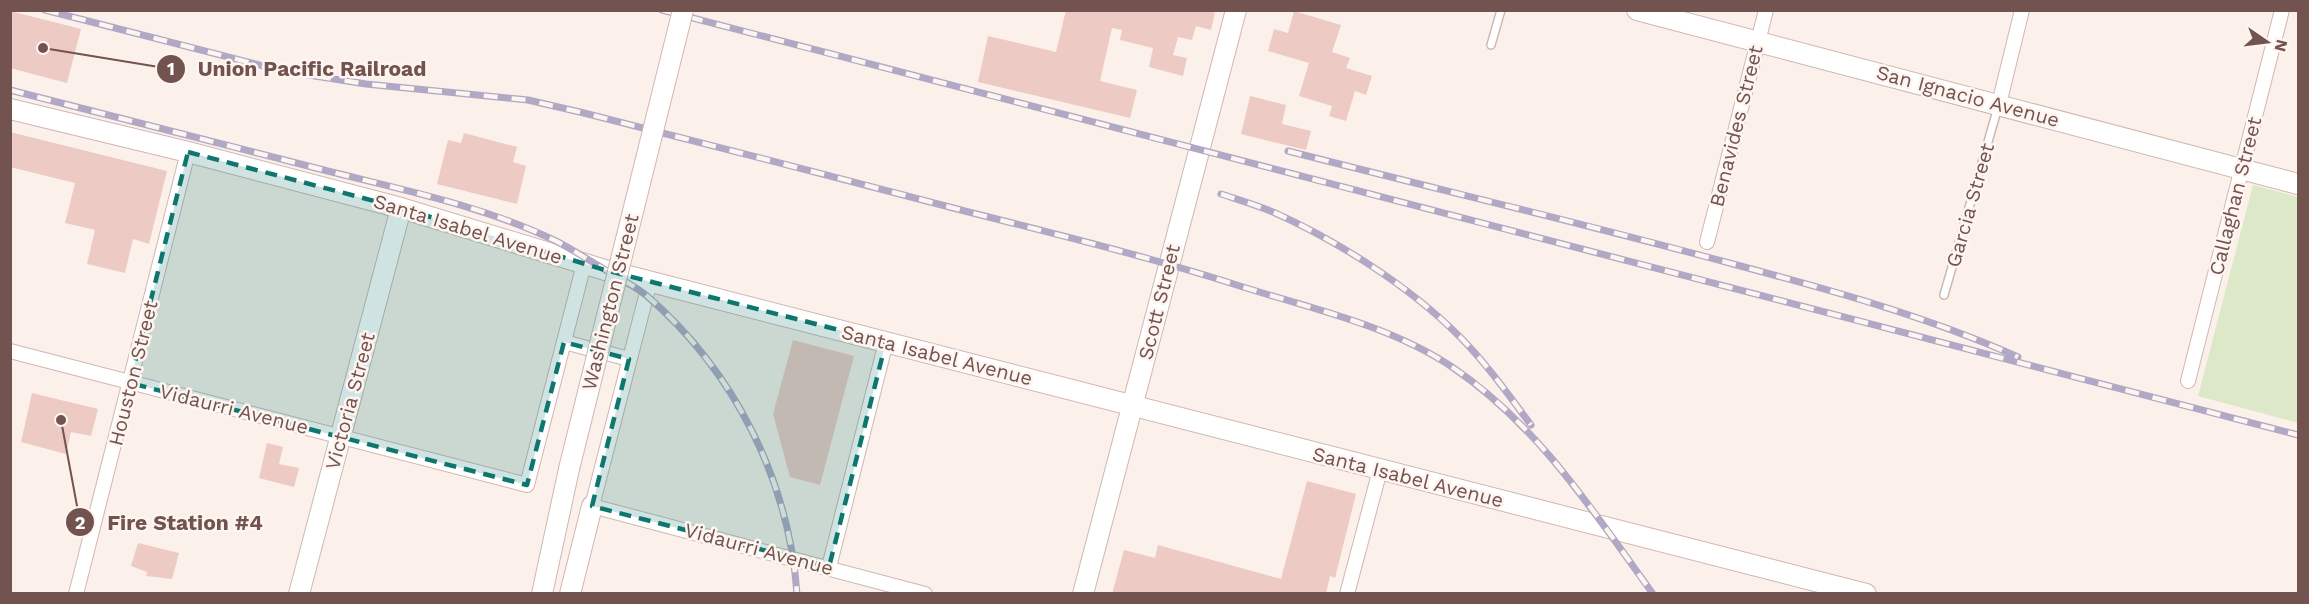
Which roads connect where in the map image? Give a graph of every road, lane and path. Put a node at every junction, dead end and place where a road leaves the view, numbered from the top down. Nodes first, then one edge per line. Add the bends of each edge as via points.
1 (683, 10) edge
2 (1236, 10) edge
3 (1501, 10) edge
4 (1637, 10) edge
5 (1766, 10) edge
6 (2022, 10) edge
7 (2282, 10) edge
8 (1758, 42) junction
9 (1491, 45) dead end
10 (1999, 104) junction
11 (10, 110) edge
12 (188, 152) junction
13 (2242, 169) junction
14 (2298, 184) edge
15 (401, 208) junction
16 (1707, 242) dead end
17 (584, 264) junction
18 (650, 281) junction
19 (1944, 294) dead end
20 (564, 342) junction
21 (886, 342) junction
22 (10, 351) edge
23 (629, 359) junction
24 (2188, 381) dead end
25 (130, 383) junction
26 (1133, 405) junction
27 (341, 436) junction
28 (1380, 470) junction
29 (527, 485) joint
30 (592, 506) junction
31 (829, 567) junction
32 (76, 594) edge
33 (299, 594) edge
34 (542, 594) edge
35 (570, 594) edge
36 (925, 594) edge
37 (1083, 594) edge
38 (1347, 594) edge
39 (1866, 594) edge

1 - 34 main road, Washington Street, bridge via 569,469
2 - 26 main road, Scott Street
3 - 9 lane
4 - 8 main road, San Ignacio Avenue
5 - 8 street, Benavides Street
6 - 10 street, Garcia Street
7 - 13 street, Callaghan Street
8 - 10 main road, San Ignacio Avenue
8 - 16 street, Benavides Street
10 - 13 main road, San Ignacio Avenue
10 - 19 lane, Garcia Street
11 - 12 main road, Santa Isabel Avenue
12 - 15 main road, Santa Isabel Avenue
12 - 25 street, Houston Street
13 - 14 main road, San Ignacio Avenue
13 - 24 street, Callaghan Street
15 - 17 main road, Santa Isabel Avenue
15 - 27 main road, Victoria Street
17 - 18 main road, Santa Isabel Avenue
17 - 20 street, Washington Street
18 - 21 main road, Santa Isabel Avenue
18 - 23 street, Washington Street
20 - 23 street
20 - 29 street, Washington Street
21 - 26 main road, Santa Isabel Avenue
21 - 31 street
22 - 25 street, Vidaurri Avenue
23 - 30 street, Washington Street
25 - 27 street, Vidaurri Avenue
25 - 32 street, Houston Street
26 - 28 main road, Santa Isabel Avenue
26 - 37 main road, Scott Street
27 - 29 street, Vidaurri Avenue
27 - 33 main road, Victoria Street
28 - 38 street
28 - 39 main road, Santa Isabel Avenue
30 - 31 street, Vidaurri Avenue
30 - 35 main road
31 - 36 street, Vidaurri Avenue

